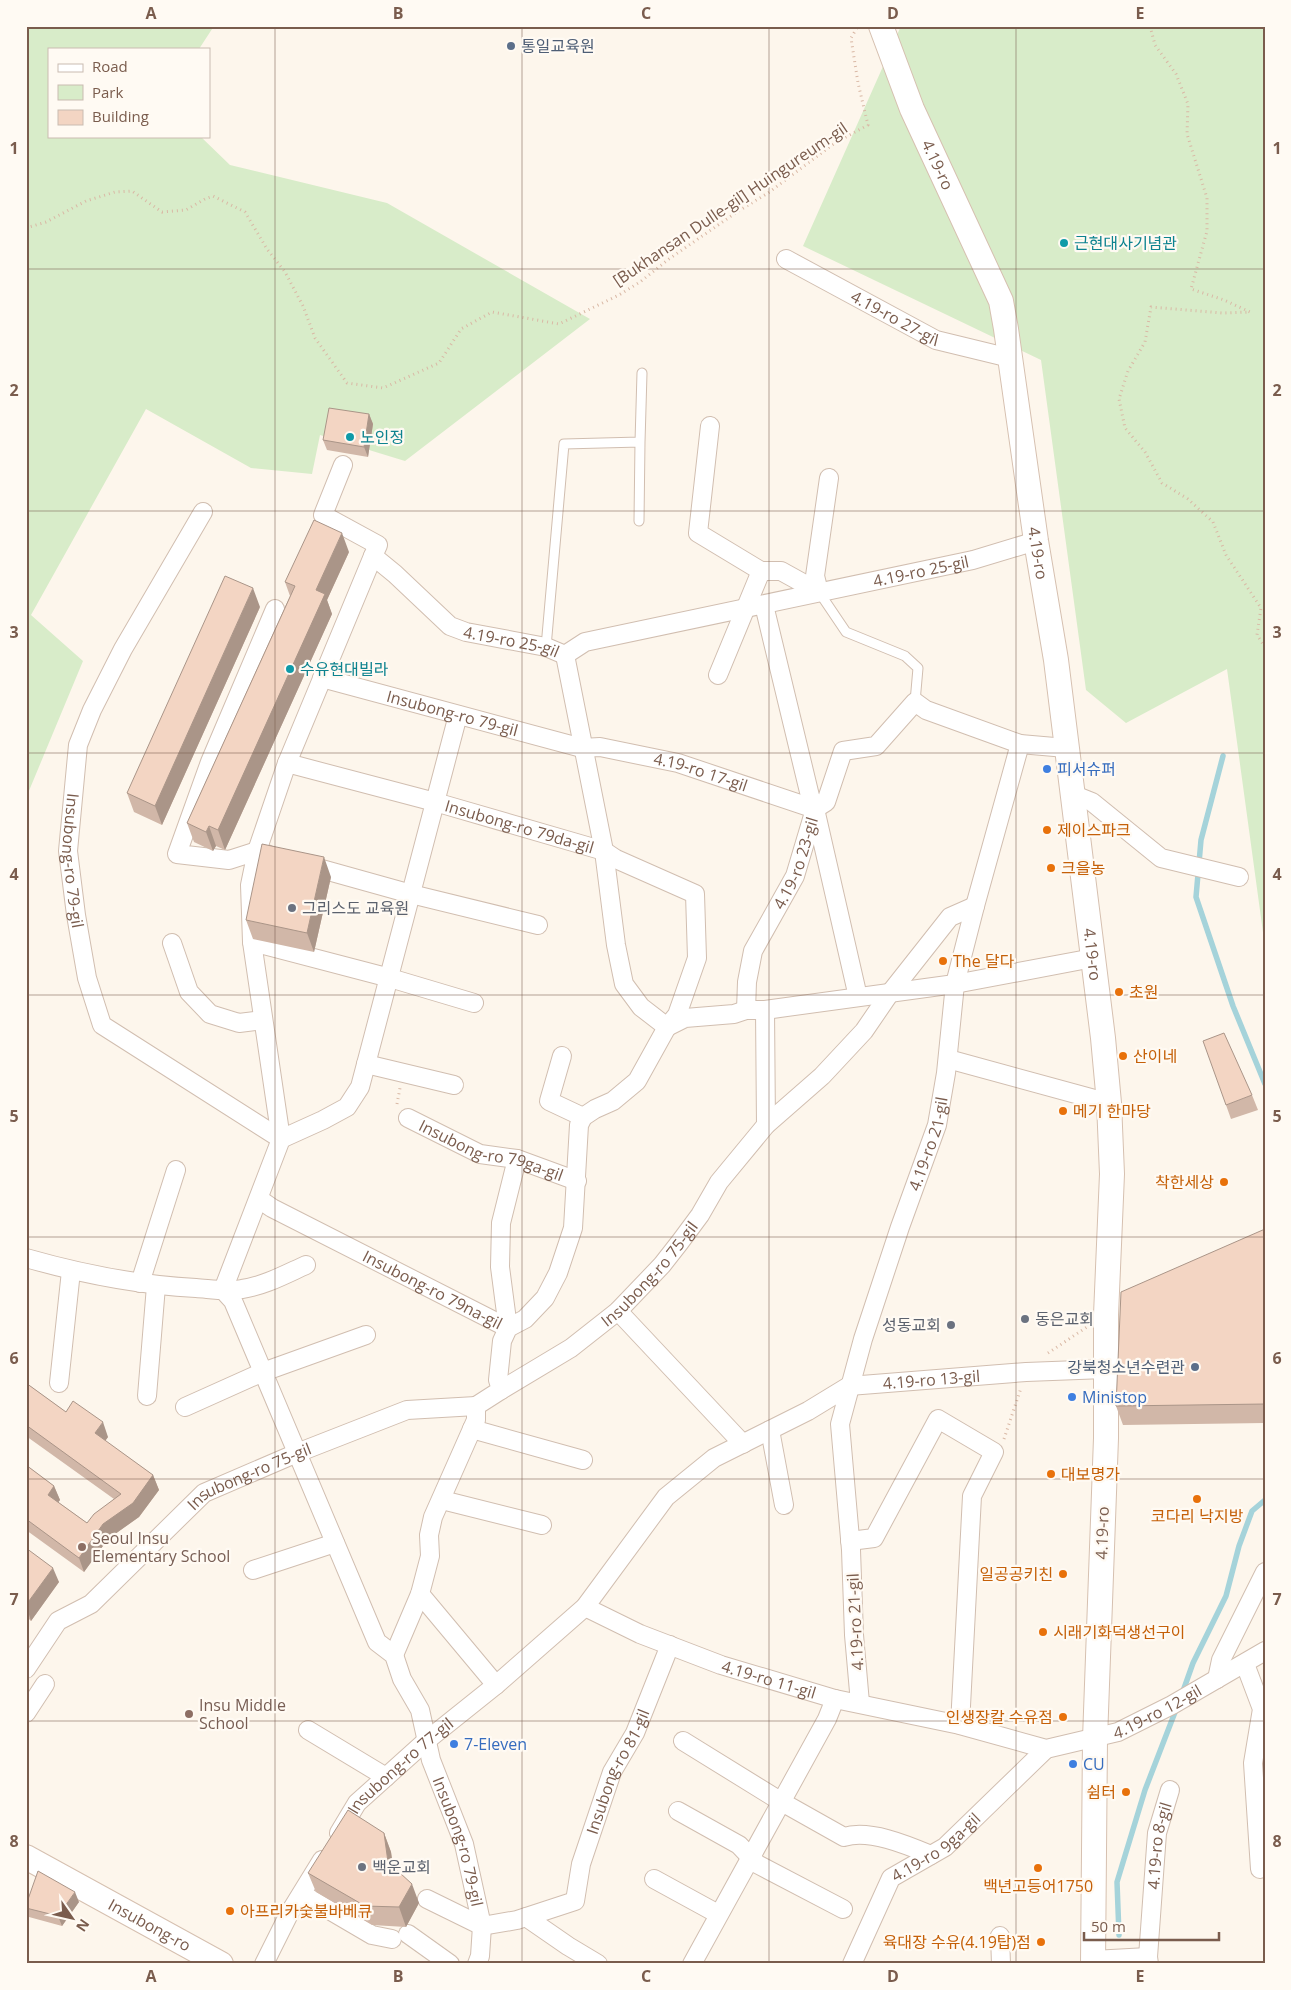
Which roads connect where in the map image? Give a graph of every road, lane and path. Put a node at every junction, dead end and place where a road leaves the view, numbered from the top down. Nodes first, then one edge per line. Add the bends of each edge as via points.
1 (858, 26) edge
2 (882, 26) edge
3 (1150, 26) edge
4 (26, 228) edge
5 (786, 259) dead end
6 (1010, 358) junction
7 (642, 373) dead end
8 (710, 426) dead end
9 (640, 442) junction
10 (343, 465) dead end
11 (829, 478) dead end
12 (202, 512) dead end
13 (639, 521) dead end
14 (1036, 541) junction
15 (372, 556) junction
16 (761, 571) junction
17 (819, 592) junction
18 (764, 605) junction
19 (275, 608) dead end
20 (746, 609) junction
21 (546, 647) junction
22 (1265, 647) edge
23 (565, 655) junction
24 (718, 675) dead end
25 (322, 678) junction
26 (915, 702) junction
27 (458, 715) junction
28 (1020, 744) junction
29 (582, 748) junction
30 (1066, 748) junction
31 (287, 763) junction
32 (1072, 794) junction
33 (435, 802) junction
34 (815, 809) junction
35 (257, 851) junction
36 (604, 851) junction
37 (1239, 877) dead end
38 (411, 894) junction
39 (975, 906) junction
40 (538, 924) dead end
41 (252, 942) junction
42 (172, 943) dead end
43 (1093, 958) junction
44 (390, 978) junction
45 (955, 984) junction
46 (890, 993) junction
47 (858, 997) junction
48 (474, 1002) dead end
49 (746, 1010) junction
50 (765, 1010) junction
51 (263, 1020) junction
52 (667, 1027) junction
53 (562, 1056) dead end
54 (948, 1059) junction
55 (366, 1064) junction
56 (403, 1073) junction
57 (454, 1085) dead end
58 (1109, 1103) junction
59 (583, 1117) junction
60 (408, 1118) joint
61 (766, 1126) junction
62 (281, 1139) junction
63 (517, 1159) junction
64 (176, 1170) dead end
65 (576, 1180) junction
66 (259, 1198) junction
67 (26, 1258) edge
68 (306, 1265) dead end
69 (71, 1270) junction
70 (148, 1284) junction
71 (223, 1290) junction
72 (618, 1311) junction
73 (508, 1328) junction
74 (366, 1335) dead end
75 (1104, 1369) junction
76 (263, 1372) junction
77 (59, 1383) dead end
78 (849, 1386) junction
79 (501, 1390) junction
80 (147, 1396) dead end
81 (476, 1406) junction
82 (185, 1407) dead end
83 (472, 1429) junction
84 (770, 1430) junction
85 (743, 1444) junction
86 (297, 1453) junction
87 (584, 1460) dead end
88 (442, 1500) junction
89 (784, 1505) dead end
90 (542, 1526) dead end
91 (850, 1540) junction
92 (335, 1543) junction
93 (253, 1570) dead end
94 (1265, 1572) edge
95 (420, 1594) junction
96 (586, 1607) junction
97 (670, 1645) junction
98 (1265, 1651) edge
99 (394, 1655) junction
100 (1245, 1664) junction
101 (26, 1669) edge
102 (1217, 1679) junction
103 (45, 1684) dead end
104 (496, 1686) junction
105 (835, 1699) junction
106 (860, 1703) junction
107 (26, 1713) edge
108 (960, 1726) junction
109 (308, 1730) dead end
110 (1095, 1739) junction
111 (426, 1741) junction
112 (683, 1741) dead end
113 (1046, 1749) junction
114 (386, 1777) junction
115 (1170, 1790) dead end
116 (780, 1802) junction
117 (678, 1810) dead end
118 (931, 1855) junction
119 (751, 1856) junction
120 (26, 1857) edge
121 (1260, 1869) dead end
122 (654, 1879) dead end
123 (302, 1894) junction
124 (427, 1899) dead end
125 (575, 1901) joint
126 (843, 1909) dead end
127 (718, 1914) junction
128 (526, 1918) junction
129 (482, 1926) junction
130 (1000, 1936) dead end
131 (1148, 1961) edge
132 (1093, 1962) edge
133 (221, 1964) edge
134 (264, 1964) edge
135 (450, 1964) edge
136 (477, 1964) edge
137 (598, 1964) edge
138 (692, 1964) edge
139 (852, 1964) edge
140 (1001, 1964) edge

1 - 4 path, [Bukhansan Dulle-gil] Huingureum-gil via 851,38 868,125 835,144 619,295 559,324 492,312 461,329 439,363 383,388 346,382 315,338 303,306 284,272 244,212 214,196 186,210 162,212 132,191 115,192 86,201 46,222
2 - 6 street, 4.19-ro via 912,110 1000,301
3 - 22 path via 1155,44 1176,74 1188,104 1187,134 1207,198 1207,231 1191,289 1250,312 1151,307 1145,342 1128,371 1119,399 1125,428 1145,452 1162,483 1188,499 1213,522 1226,556 1261,608 1257,635
5 - 6 street, 4.19-ro 27-gil via 936,340
6 - 14 street, 4.19-ro
7 - 9 lane
8 - 16 street via 698,534
9 - 13 lane
9 - 21 lane via 564,444
10 - 15 street via 322,515 378,544
11 - 17 street via 815,576
12 - 62 street, Insubong-ro 79-gil via 123,649 78,745 68,851 72,894 87,978 102,1025
14 - 17 street, 4.19-ro 25-gil via 973,560
14 - 30 street, 4.19-ro via 1056,660
15 - 21 street, 4.19-ro 25-gil via 450,626
15 - 25 street
16 - 17 street via 781,571
16 - 20 street
17 - 18 street, 4.19-ro 25-gil
17 - 26 lane via 846,632 905,656 918,668
18 - 20 street, 4.19-ro 25-gil
18 - 34 street
19 - 35 street via 210,762 177,854 230,860
20 - 23 street, 4.19-ro 25-gil via 585,642
20 - 24 street
21 - 23 street, 4.19-ro 25-gil
23 - 29 street
25 - 27 street, Insubong-ro 79-gil
25 - 31 street
26 - 28 street via 926,710
26 - 34 street, 4.19-ro 23-gil via 876,746 843,751 826,802
27 - 29 street, Insubong-ro 79-gil
27 - 33 street, Insubong-ro 79da-gil
28 - 30 street
28 - 39 street, 4.19-ro 21-gil
29 - 34 street, 4.19-ro 17-gil via 600,748 678,763
29 - 36 street
30 - 32 street, 4.19-ro
31 - 33 street
31 - 35 street
32 - 37 street via 1092,802 1161,858
32 - 43 street, 4.19-ro
33 - 36 street, Insubong-ro 79da-gil
33 - 38 street, Insubong-ro 79da-gil
34 - 47 street
34 - 49 street, 4.19-ro 23-gil via 795,876 753,951
35 - 38 street
35 - 41 street via 250,885
36 - 52 street via 624,984 641,1007
36 - 52 street via 695,894 697,958 677,1015
38 - 40 street
38 - 44 street, Insubong-ro 79da-gil
39 - 45 street, 4.19-ro 21-gil
39 - 46 street via 950,918
41 - 44 street
41 - 51 street
42 - 51 street via 189,992 210,1014 239,1023
43 - 45 street
43 - 58 street, 4.19-ro
44 - 48 street
44 - 55 street, Insubong-ro 79da-gil
45 - 46 street
45 - 54 street, 4.19-ro 21-gil
46 - 47 street
46 - 61 street, Insubong-ro 75-gil via 864,1031
47 - 50 street
49 - 50 street
49 - 52 street via 685,1018
50 - 61 street
51 - 62 street
52 - 59 street via 637,1081 613,1101
53 - 59 street via 549,1101
54 - 58 street
54 - 78 street, 4.19-ro 21-gil via 937,1125
55 - 56 street
55 - 62 street, Insubong-ro 79da-gil via 360,1087 347,1107
56 - 57 street
56 - 60 path via 395,1113
58 - 75 street, 4.19-ro via 1112,1174
59 - 65 street, Insubong-ro 79ga-gil via 579,1125
60 - 63 street, Insubong-ro 79ga-gil via 480,1154
61 - 72 street, Insubong-ro 75-gil via 719,1182 700,1215 662,1265
62 - 66 street
63 - 65 street, Insubong-ro 79ga-gil
63 - 73 street, Insubong-ro 79na-gil via 501,1222 500,1267
64 - 70 street
65 - 73 street, Insubong-ro 79ga-gil via 573,1228 558,1273 545,1298 525,1319
66 - 71 street
66 - 73 street, Insubong-ro 79na-gil via 272,1208
67 - 69 street
68 - 71 street via 260,1285 242,1290
69 - 70 street
69 - 77 street
70 - 71 street
70 - 80 street
71 - 76 street via 233,1301
72 - 79 street, Insubong-ro 75-gil via 571,1348
72 - 85 street
73 - 79 street via 502,1341 498,1380
74 - 76 street
75 - 78 street, 4.19-ro 13-gil
75 - 110 street, 4.19-ro via 1106,1438
76 - 82 street
76 - 86 street
78 - 84 street, 4.19-ro 13-gil
78 - 91 street, 4.19-ro 21-gil via 840,1424
79 - 81 street
81 - 83 street
81 - 86 street, Insubong-ro 75-gil via 407,1410
83 - 87 street
83 - 88 street
84 - 85 street, 4.19-ro 13-gil
84 - 89 street
85 - 96 street, 4.19-ro 13-gil via 714,1458 666,1497
86 - 92 street
86 - 101 street, Insubong-ro 75-gil via 204,1493 91,1604 58,1620
88 - 90 street
88 - 95 street via 429,1535 430,1556
91 - 106 street, 4.19-ro 21-gil
91 - 108 street via 874,1538 938,1419 994,1452 972,1496
92 - 93 street
92 - 99 street via 377,1642
94 - 102 street, 4.19-ro 12-gil via 1221,1660
95 - 99 street
95 - 104 street
96 - 97 street, 4.19-ro 11-gil
96 - 104 street, Insubong-ro 77-gil
97 - 105 street, 4.19-ro 11-gil via 721,1665
97 - 125 street, Insubong-ro 81-gil via 635,1733 612,1772 581,1864
98 - 100 street, 4.19-ro 12-gil
99 - 111 street, Insubong-ro 79-gil via 402,1680 420,1710
100 - 102 street, 4.19-ro 12-gil
100 - 121 street via 1262,1709 1253,1763
102 - 110 street, 4.19-ro 12-gil via 1118,1732
103 - 107 street
104 - 111 street, Insubong-ro 77-gil
105 - 106 street, 4.19-ro 11-gil
105 - 116 street
106 - 108 street, 4.19-ro 11-gil
108 - 113 street, 4.19-ro 11-gil
109 - 114 street
110 - 113 street, 4.19-ro 11-gil
110 - 132 street, 4.19-ro
111 - 114 street, Insubong-ro 77-gil
111 - 129 street, Insubong-ro 79-gil via 430,1760 464,1844
112 - 116 street
113 - 118 street, 4.19-ro 9ga-gil via 945,1847
114 - 123 street, Insubong-ro 77-gil via 357,1803
115 - 131 street, 4.19-ro 8-gil via 1157,1833
116 - 118 street via 844,1837 854,1834 898,1842
116 - 119 street
117 - 119 street via 739,1845
118 - 139 street, 4.19-ro 9ga-gil via 891,1878
119 - 126 street via 757,1864
119 - 127 street
120 - 133 street, Insubong-ro
122 - 127 street
123 - 134 street, Insubong-ro 77-gil
123 - 135 street via 372,1935 400,1937
124 - 129 street, Insubong-ro 79-gil
125 - 128 street, Insubong-ro 79-gil
127 - 138 street
128 - 129 street, Insubong-ro 79-gil
128 - 137 street
129 - 136 street, Insubong-ro 79-gil
130 - 140 street
131 - 132 street

